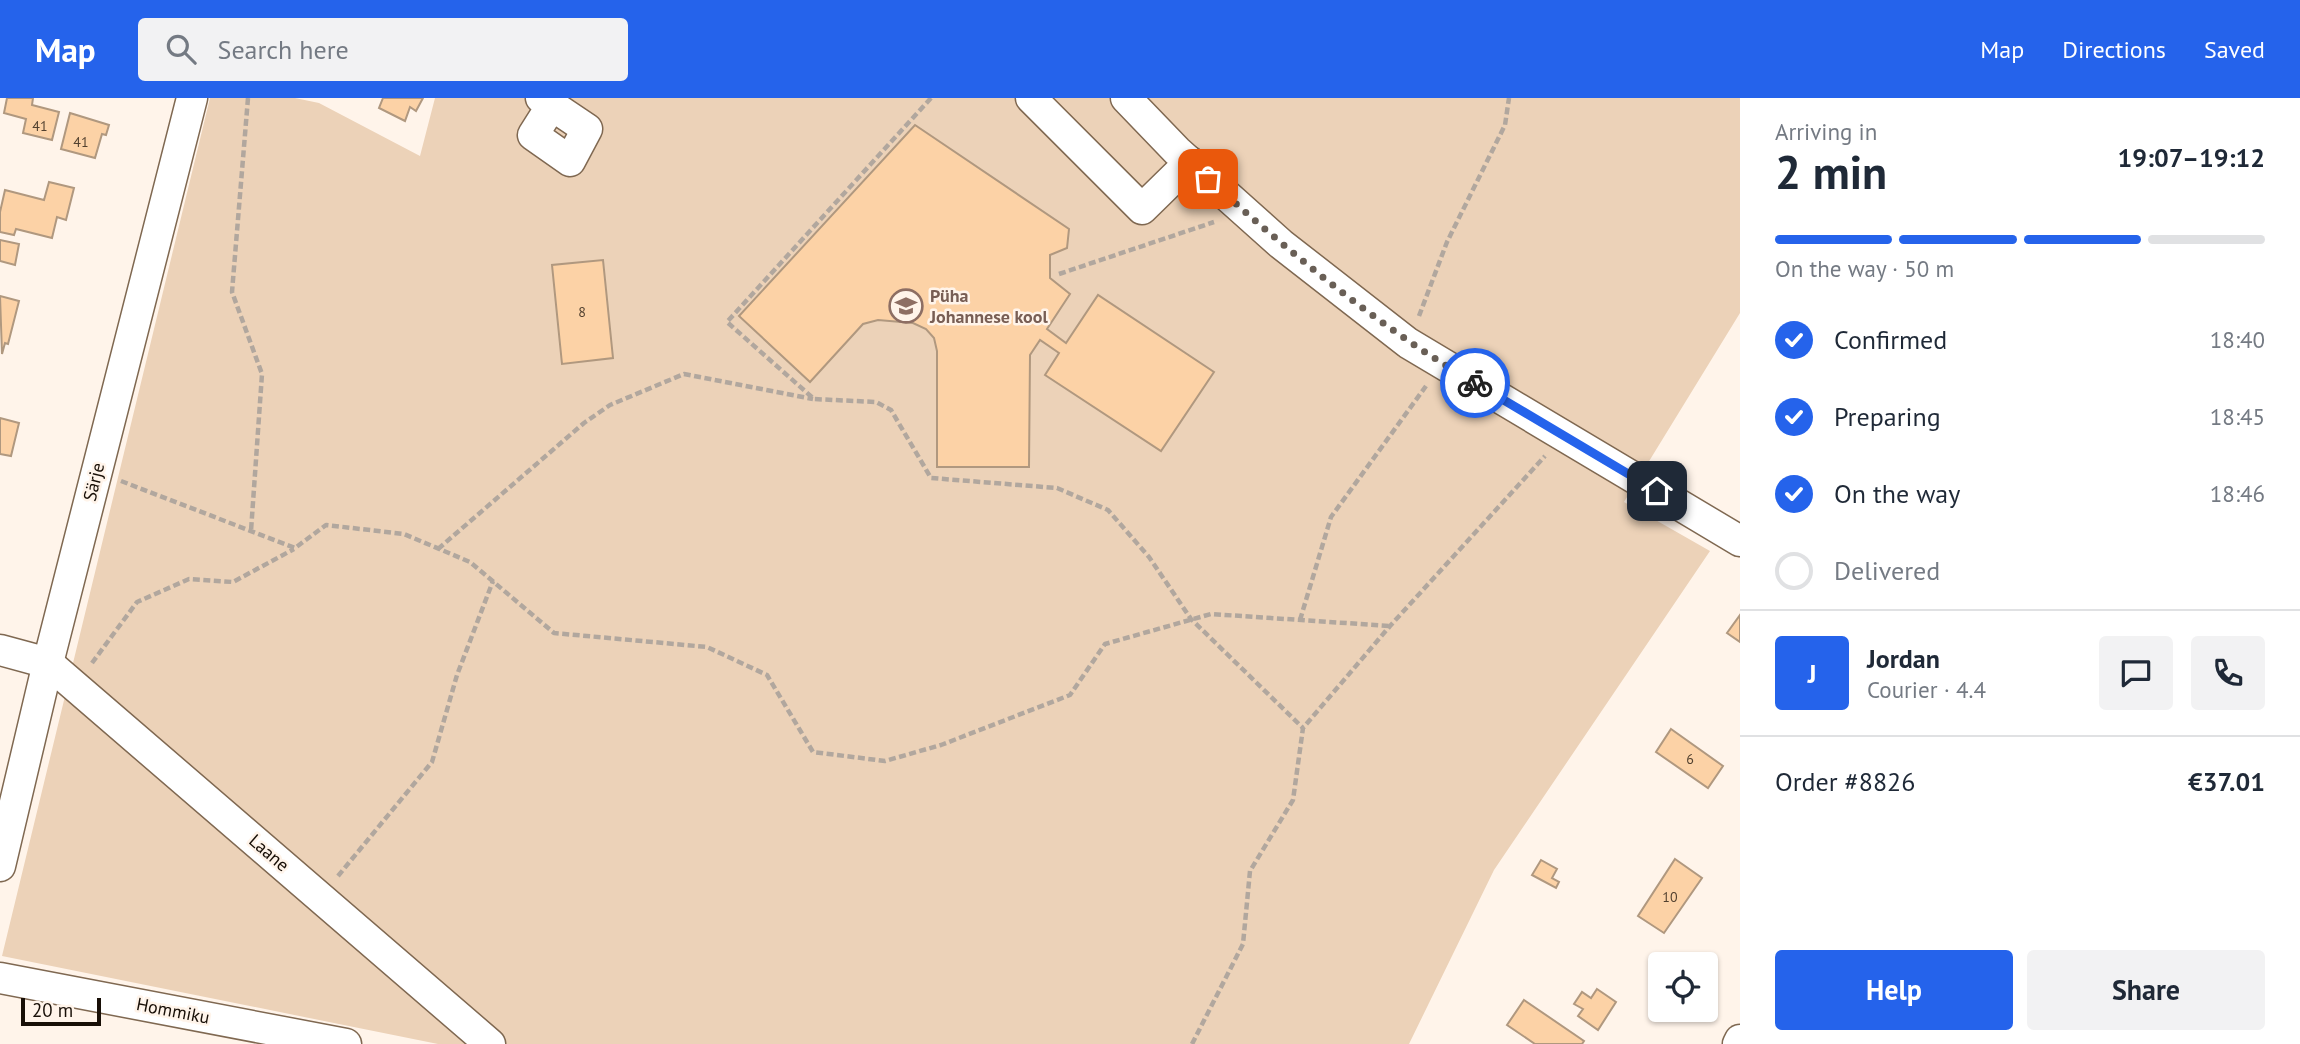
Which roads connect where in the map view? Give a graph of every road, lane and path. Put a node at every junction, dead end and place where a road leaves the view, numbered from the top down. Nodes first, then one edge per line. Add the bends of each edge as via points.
1 (192, 98) edge
2 (248, 98) edge
3 (931, 98) edge
4 (1031, 98) edge
5 (1126, 98) edge
6 (1509, 98) edge
7 (1190, 162) junction
8 (1220, 220) dead end
9 (1059, 274) dead end
10 (1408, 343) junction
11 (1441, 363) junction
12 (814, 399) junction
13 (1565, 435) junction
14 (97, 472) junction
15 (251, 531) junction
16 (1740, 541) edge
17 (295, 548) junction
18 (438, 549) junction
19 (493, 581) junction
20 (1191, 619) junction
21 (1300, 620) junction
22 (1390, 626) junction
23 (0, 650) edge
24 (48, 663) junction
25 (75, 686) junction
26 (1303, 728) junction
27 (0, 866) edge
28 (321, 898) junction
29 (0, 978) edge
30 (346, 1044) edge
31 (490, 1044) edge
32 (1192, 1044) edge

1 - 14 street, Särje
2 - 15 path via 232,292 262,374
3 - 12 path via 727,322
4 - 7 street via 1142,209
5 - 7 street
6 - 10 path via 1505,125 1447,242
7 - 10 street via 1281,244
8 - 9 path
10 - 11 street
11 - 13 street
11 - 21 path via 1331,517
12 - 18 path via 684,374 610,405 584,423
12 - 20 path via 876,402 891,410 932,478 1057,488 1108,510 1149,557
13 - 16 street
13 - 22 path
14 - 15 path
14 - 24 street, Särje
15 - 17 path
17 - 18 path via 326,525 404,534
17 - 25 path via 233,582 188,579 137,602
18 - 19 path via 470,562
19 - 20 path via 554,633 707,647 766,675 813,752 885,761 941,745 1070,695 1105,644
19 - 28 path via 457,675 432,762
20 - 21 path via 1211,614
20 - 26 path
21 - 22 path
22 - 26 path
23 - 24 street
24 - 25 street, Laane
24 - 27 street, Särje
25 - 28 street, Laane
26 - 32 path via 1293,800 1250,871 1243,944
28 - 31 street, Laane
29 - 30 street, Hommiku

